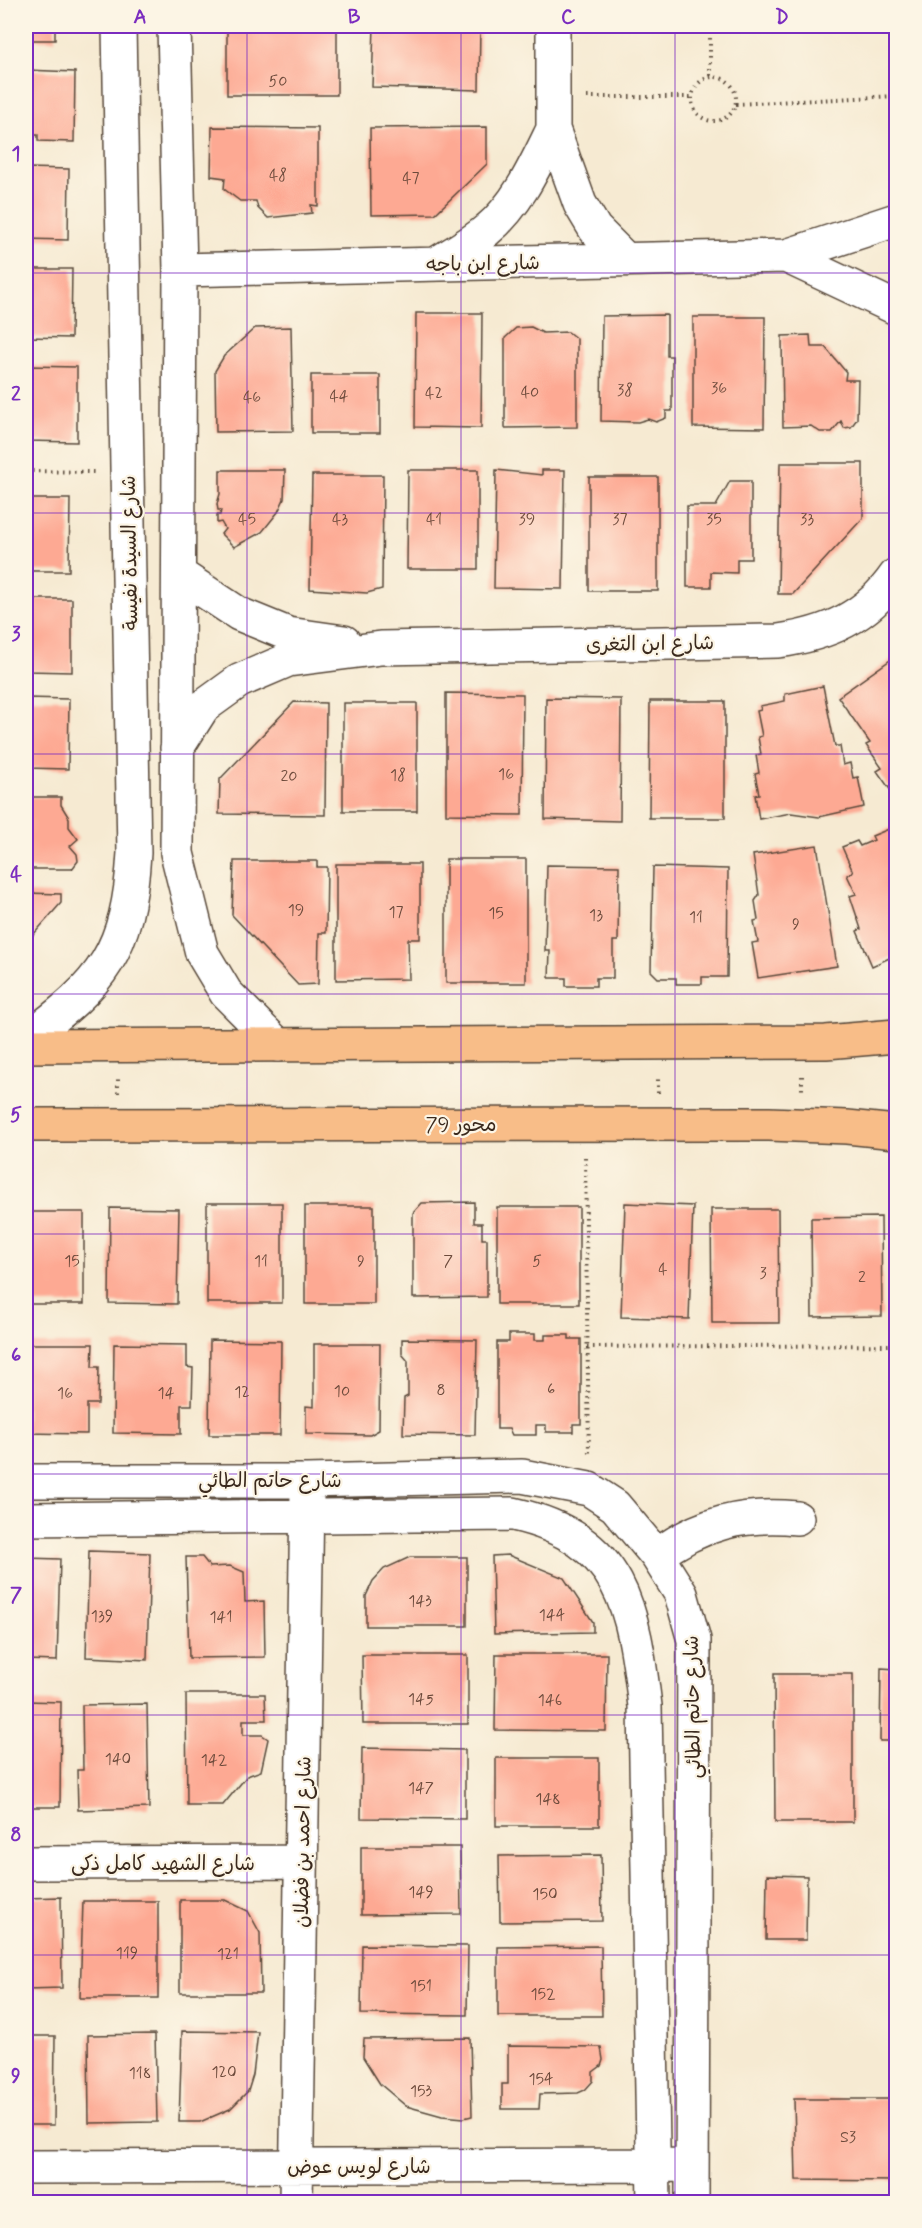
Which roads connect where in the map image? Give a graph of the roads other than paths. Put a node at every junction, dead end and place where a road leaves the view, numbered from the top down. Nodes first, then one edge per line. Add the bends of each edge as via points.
1 (119, 26) edge
2 (174, 26) edge
3 (553, 26) edge
4 (553, 129) junction
5 (897, 220) edge
6 (786, 256) junction
7 (626, 259) junction
8 (436, 264) junction
9 (180, 270) junction
10 (897, 308) edge
11 (180, 575) junction
12 (897, 575) edge
13 (381, 648) junction
14 (176, 750) junction
15 (134, 853) junction
16 (177, 853) junction
17 (897, 1036) edge
18 (26, 1040) edge
19 (278, 1045) junction
20 (26, 1046) edge
21 (26, 1125) edge
22 (897, 1132) edge
23 (26, 1481) edge
24 (307, 1481) junction
25 (306, 1515) junction
26 (797, 1518) dead end
27 (26, 1519) edge
28 (657, 1556) junction
29 (301, 1862) junction
30 (26, 1863) edge
31 (654, 2165) junction
32 (692, 2165) junction
33 (297, 2166) junction
34 (26, 2167) edge
35 (296, 2202) edge
36 (654, 2202) edge
37 (692, 2202) edge

1 - 15 street, شارع السيدة نفيسة
2 - 9 street
3 - 4 street
4 - 7 street via 580,204 595,229
4 - 8 street via 532,172 488,230
5 - 6 street, شارع ابن باجه
6 - 7 street, شارع ابن باجه
6 - 10 street, شارع ابن باجه
7 - 8 street, شارع ابن باجه
8 - 9 street, شارع ابن باجه
9 - 11 street
11 - 13 street, شارع ابن التغرى via 238,614 288,634
11 - 14 street
12 - 13 street, شارع ابن التغرى via 864,611 838,627 808,637
13 - 14 street, شارع ابن التغرى via 288,660 239,681 203,707
14 - 16 street
15 - 16 street
15 - 18 street, شارع السيدة نفيسة via 132,894 121,934 108,960 94,982 67,1009
16 - 19 street via 202,953 226,993
17 - 19 main road via 802,1042
19 - 20 main road
21 - 22 main road, محور 79 via 802,1125
23 - 24 street, شارع حاتم الطائي
24 - 25 street, شارع احمد بن فضلان
24 - 28 street, شارع حاتم الطائي via 522,1476 589,1489 615,1506
25 - 27 street, شارع حاتم الطائي
25 - 29 street, شارع احمد بن فضلان
25 - 31 street, شارع حاتم الطائي via 513,1514 569,1533 617,1581 636,1634 645,1706
26 - 28 street via 735,1518 676,1541
28 - 32 street, شارع حاتم الطائي via 681,1594 694,1640
29 - 30 street, شارع الشهيد كامل ذكى
29 - 33 street, شارع احمد بن فضلان
31 - 32 street, شارع لويس عوض
31 - 33 street, شارع لويس عوض
31 - 36 street, شارع حاتم الطائي
32 - 37 street, شارع حاتم الطائي
33 - 34 street, شارع لويس عوض
33 - 35 street, شارع احمد بن فضلان

